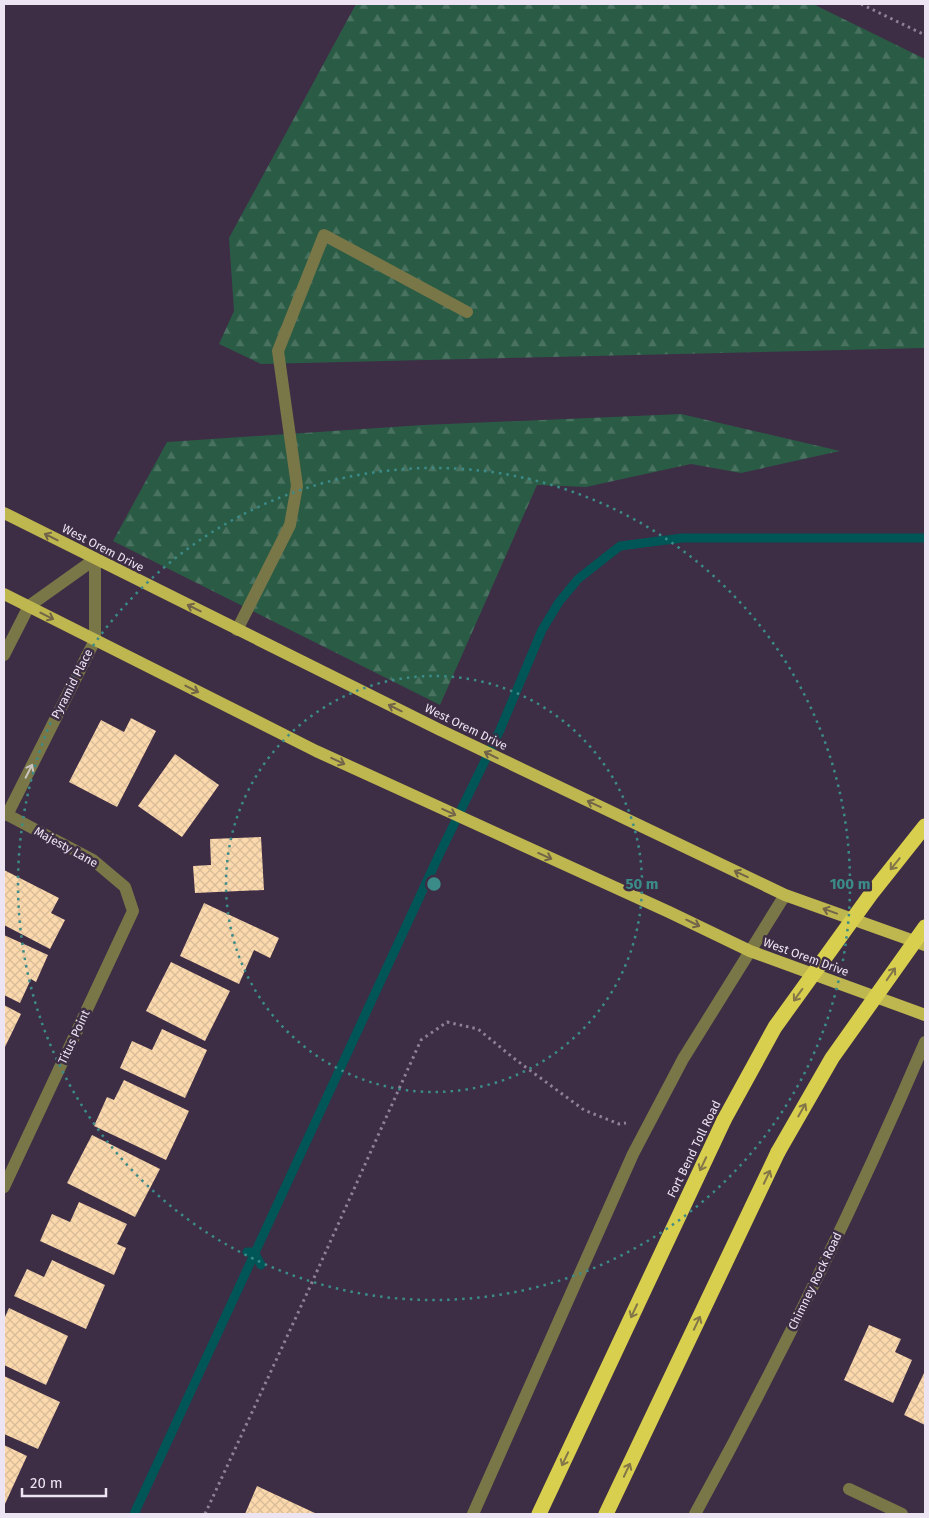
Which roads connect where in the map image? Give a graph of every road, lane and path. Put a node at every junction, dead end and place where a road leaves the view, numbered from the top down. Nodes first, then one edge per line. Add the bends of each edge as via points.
1 (861, 4) edge
2 (925, 35) edge
3 (467, 312) dead end
4 (4, 513) edge
5 (95, 559) junction
6 (4, 594) edge
7 (29, 606) junction
8 (238, 630) junction
9 (95, 640) junction
10 (4, 655) edge
11 (5, 814) edge
12 (925, 826) edge
13 (125, 887) joint
14 (785, 894) junction
15 (925, 927) edge
16 (925, 945) edge
17 (750, 951) junction
18 (925, 1015) edge
19 (925, 1042) edge
20 (651, 1120) junction
21 (4, 1187) edge
22 (849, 1489) dead end
23 (205, 1514) edge
24 (473, 1514) edge
25 (539, 1514) edge
26 (606, 1514) edge
27 (694, 1514) edge
28 (902, 1514) edge

1 - 2 path
3 - 8 street via 324,236 278,351 297,486 290,526
5 -> 4 main road, West Orem Drive
5 - 7 street
8 -> 5 main road, West Orem Drive
5 - 9 street, Pyramid Place
6 - 7 main road, West Orem Drive
7 -> 9 main road, West Orem Drive
7 - 10 street
14 -> 8 main road, West Orem Drive
11 -> 9 street, Pyramid Place
9 -> 17 main road, West Orem Drive via 316,751
11 - 13 street, Majesty Lane via 93,860
12 -> 25 highway, Fort Bend Toll Road, bridge via 871,894 775,1027 724,1120
13 - 21 street, Titus Point via 133,911
16 -> 14 main road, West Orem Drive
14 - 17 street
26 -> 15 highway, bridge via 778,1152 832,1058
17 - 18 main road, West Orem Drive
17 - 20 street via 683,1059
19 - 27 street, Chimney Rock Road via 820,1273
20 - 23 path via 619,1124 584,1110 478,1029 447,1022 421,1040
20 - 24 street
22 - 28 street

